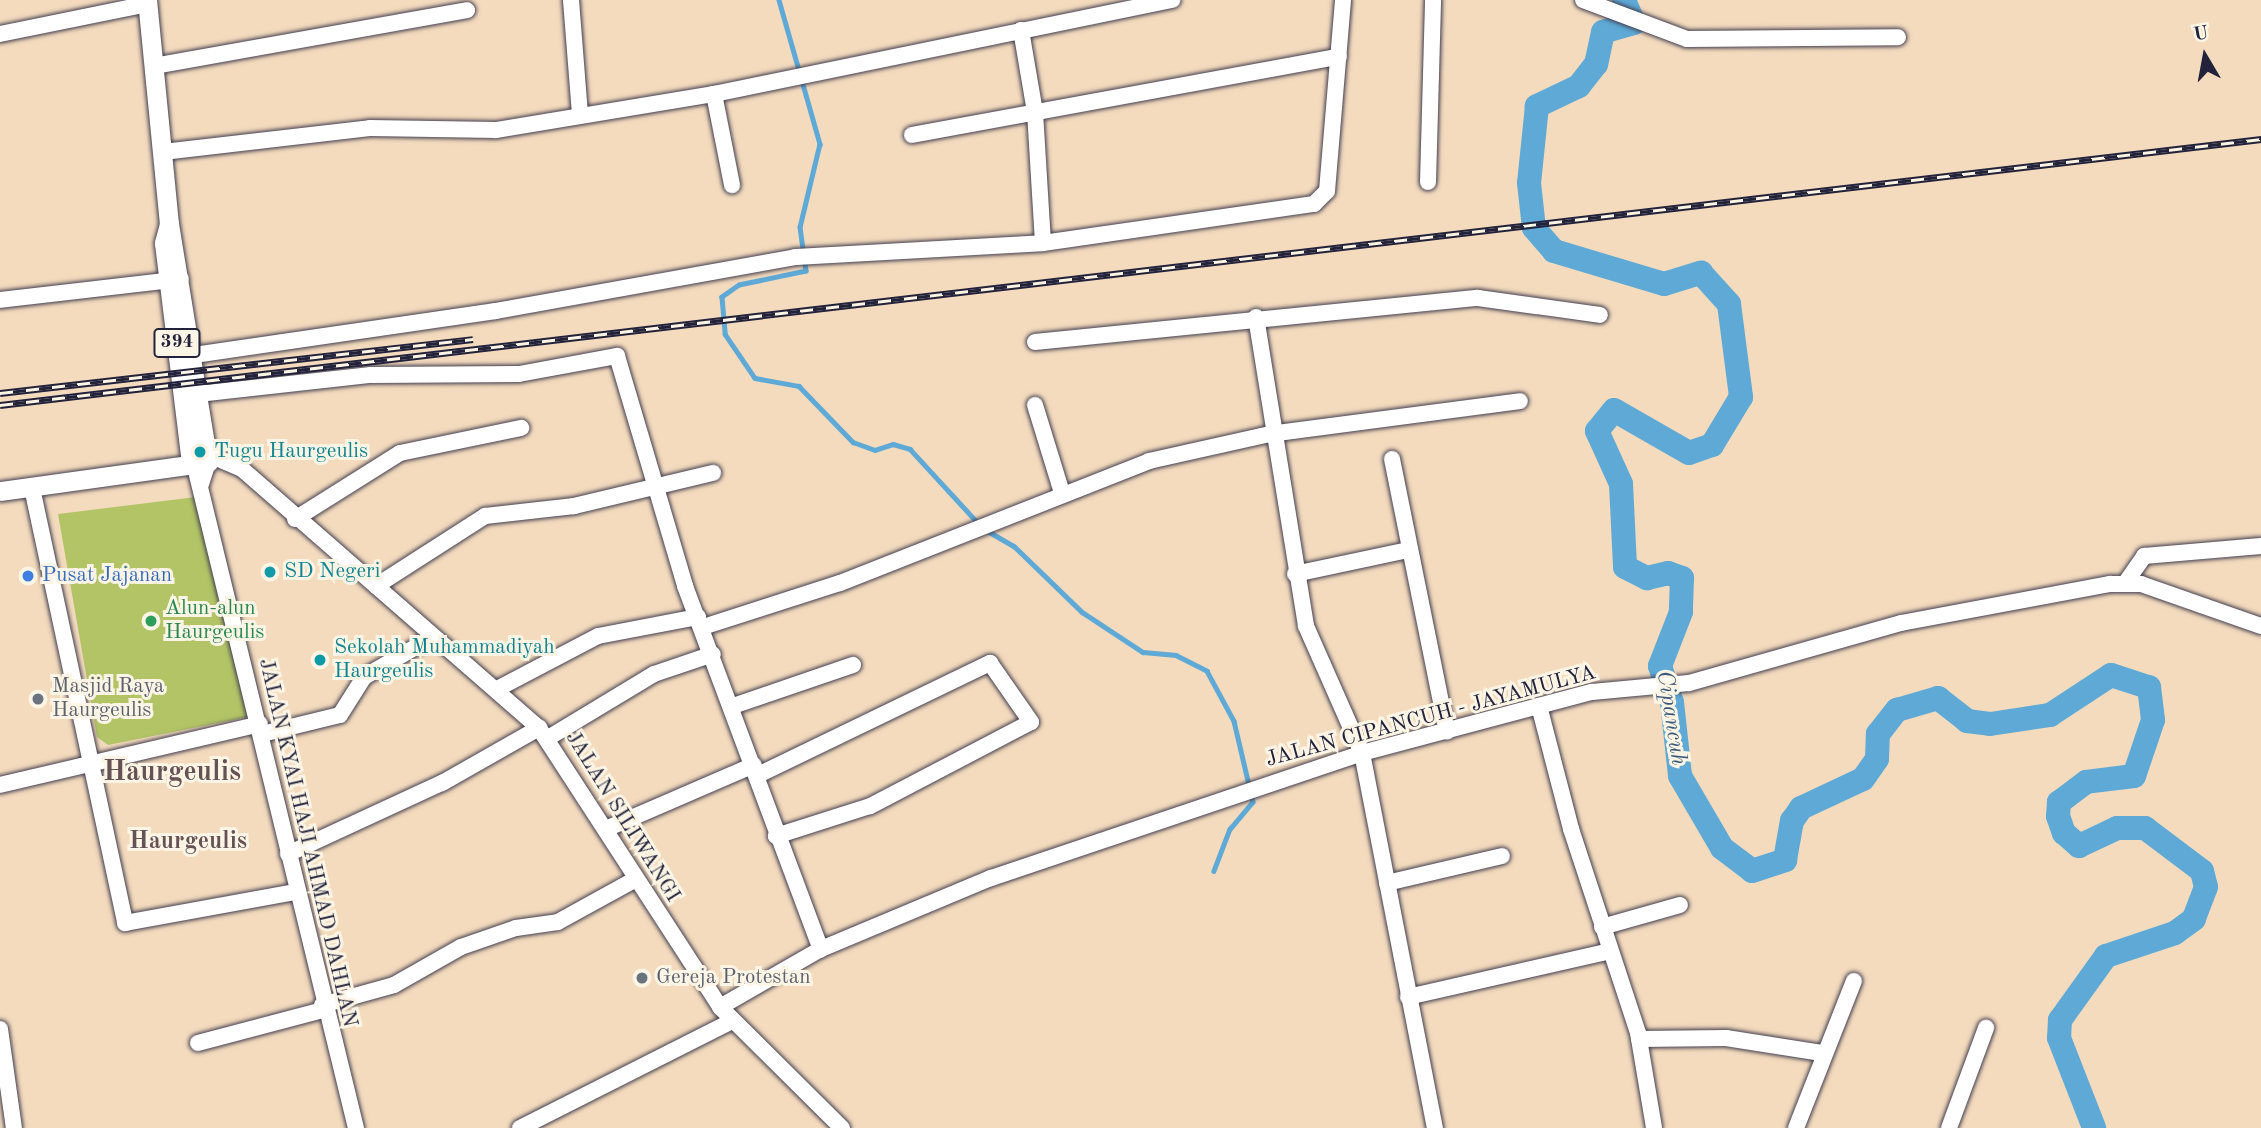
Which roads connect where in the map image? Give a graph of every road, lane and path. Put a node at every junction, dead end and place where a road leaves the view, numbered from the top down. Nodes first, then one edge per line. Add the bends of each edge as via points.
1 (571, 0) edge
2 (1172, 0) edge
3 (1343, 0) edge
4 (1433, 0) edge
5 (147, 2) edge
6 (1589, 2) edge
7 (467, 10) dead end
8 (1021, 30) junction
9 (0, 34) edge
10 (1898, 37) dead end
11 (1339, 57) junction
12 (154, 66) junction
13 (714, 94) junction
14 (1035, 112) junction
15 (580, 115) junction
16 (912, 135) dead end
17 (163, 152) junction
18 (1428, 182) dead end
19 (732, 185) dead end
20 (1043, 243) junction
21 (175, 279) junction
22 (0, 300) edge
23 (1600, 315) dead end
24 (1256, 317) junction
25 (1035, 342) dead end
26 (194, 355) junction
27 (198, 394) junction
28 (1520, 401) dead end
29 (1035, 405) dead end
30 (521, 428) dead end
31 (1270, 434) junction
32 (1392, 459) dead end
33 (200, 463) junction
34 (713, 473) dead end
35 (32, 488) junction
36 (656, 489) junction
37 (0, 491) edge
38 (1062, 493) junction
39 (296, 519) junction
40 (2261, 547) edge
41 (1408, 550) junction
42 (1295, 574) junction
43 (2126, 582) junction
44 (376, 586) junction
45 (700, 622) junction
46 (2261, 626) edge
47 (433, 636) junction
48 (713, 654) junction
49 (853, 665) dead end
50 (497, 689) junction
51 (733, 706) junction
52 (1539, 706) junction
53 (261, 729) junction
54 (1447, 731) junction
55 (543, 733) junction
56 (1362, 753) junction
57 (94, 761) junction
58 (756, 770) junction
59 (0, 785) edge
60 (606, 829) junction
61 (776, 836) junction
62 (288, 855) junction
63 (1502, 856) dead end
64 (636, 879) junction
65 (1387, 883) junction
66 (296, 892) junction
67 (1681, 905) dead end
68 (1602, 928) junction
69 (821, 949) junction
70 (1610, 951) junction
71 (1854, 981) dead end
72 (1408, 997) junction
73 (720, 1007) junction
74 (322, 1008) junction
75 (732, 1021) junction
76 (1986, 1028) dead end
77 (0, 1029) edge
78 (1639, 1039) junction
79 (198, 1043) dead end
80 (1822, 1053) junction
81 (14, 1128) edge
82 (356, 1128) edge
83 (520, 1128) edge
84 (842, 1128) edge
85 (1435, 1128) edge
86 (1654, 1128) edge
87 (1796, 1128) edge
88 (1949, 1128) edge

1 - 15 street
2 - 8 street
3 - 11 street
4 - 18 street
5 - 9 street
5 - 12 main road, 394
6 - 10 street via 1646,28 1687,38
7 - 12 street
8 - 13 street
8 - 14 street
11 - 14 street
11 - 20 street via 1321,201
12 - 17 main road, 394
13 - 15 street
13 - 19 street
14 - 16 street
14 - 20 street
15 - 17 street via 496,131 370,128
17 - 21 main road, 394
20 - 26 street via 803,256 630,289
21 - 22 street
21 - 26 main road, 394
21 - 33 main road, 394
23 - 24 street via 1488,297
24 - 25 street
24 - 31 street
26 - 27 main road, 394
27 - 33 main road, 394
27 - 36 street via 371,375 506,375 617,356
28 - 31 street
29 - 38 street
30 - 39 street via 400,453
31 - 38 street via 1149,461
31 - 42 street
32 - 41 street
33 - 35 main road
33 - 39 street, JALAN SILIWANGI via 228,460
33 - 53 street, JALAN KYAI HAJI AHMAD DAHLAN via 201,484
34 - 36 street
35 - 37 main road
35 - 57 street
36 - 44 street via 485,516
36 - 45 street
38 - 45 street via 840,583
39 - 44 street, JALAN SILIWANGI
40 - 43 street via 2144,556 2132,565
41 - 42 street
41 - 54 street
42 - 56 street via 1313,653
43 - 46 street, JALAN CIPANCUH - JAYAMULYA
43 - 52 street, JALAN CIPANCUH - JAYAMULYA via 1901,623 1689,683 1604,690
44 - 47 street, JALAN SILIWANGI
45 - 48 street
45 - 50 street via 598,636
47 - 50 street, JALAN SILIWANGI
47 - 53 street via 364,677 340,715
48 - 51 street
48 - 55 street via 654,674
49 - 51 street
50 - 55 street, JALAN SILIWANGI
51 - 58 street
52 - 54 street, JALAN CIPANCUH - JAYAMULYA
52 - 68 street
53 - 57 street
53 - 62 street, JALAN KYAI HAJI AHMAD DAHLAN
54 - 56 street, JALAN CIPANCUH - JAYAMULYA
55 - 60 street, JALAN SILIWANGI
55 - 62 street
56 - 65 street
56 - 69 street, JALAN CIPANCUH - JAYAMULYA via 991,878
57 - 59 street
57 - 66 street via 125,923
58 - 60 street
58 - 61 street
58 - 61 street via 990,663 1031,722 870,806
60 - 64 street, JALAN SILIWANGI
61 - 69 street
62 - 66 street, JALAN KYAI HAJI AHMAD DAHLAN
63 - 65 street
64 - 73 street, JALAN SILIWANGI
64 - 74 street via 558,922 516,928 461,947 394,985
65 - 72 street
66 - 74 street, JALAN KYAI HAJI AHMAD DAHLAN
67 - 68 street
68 - 70 street
69 - 73 street, JALAN CIPANCUH - JAYAMULYA
70 - 72 street
70 - 78 street
71 - 80 street
72 - 85 street
73 - 75 street, JALAN SILIWANGI
74 - 79 street
74 - 82 street, JALAN KYAI HAJI AHMAD DAHLAN
75 - 83 street
75 - 84 street, JALAN SILIWANGI
76 - 88 street
77 - 81 street
78 - 80 street via 1726,1038
78 - 86 street
80 - 87 street

